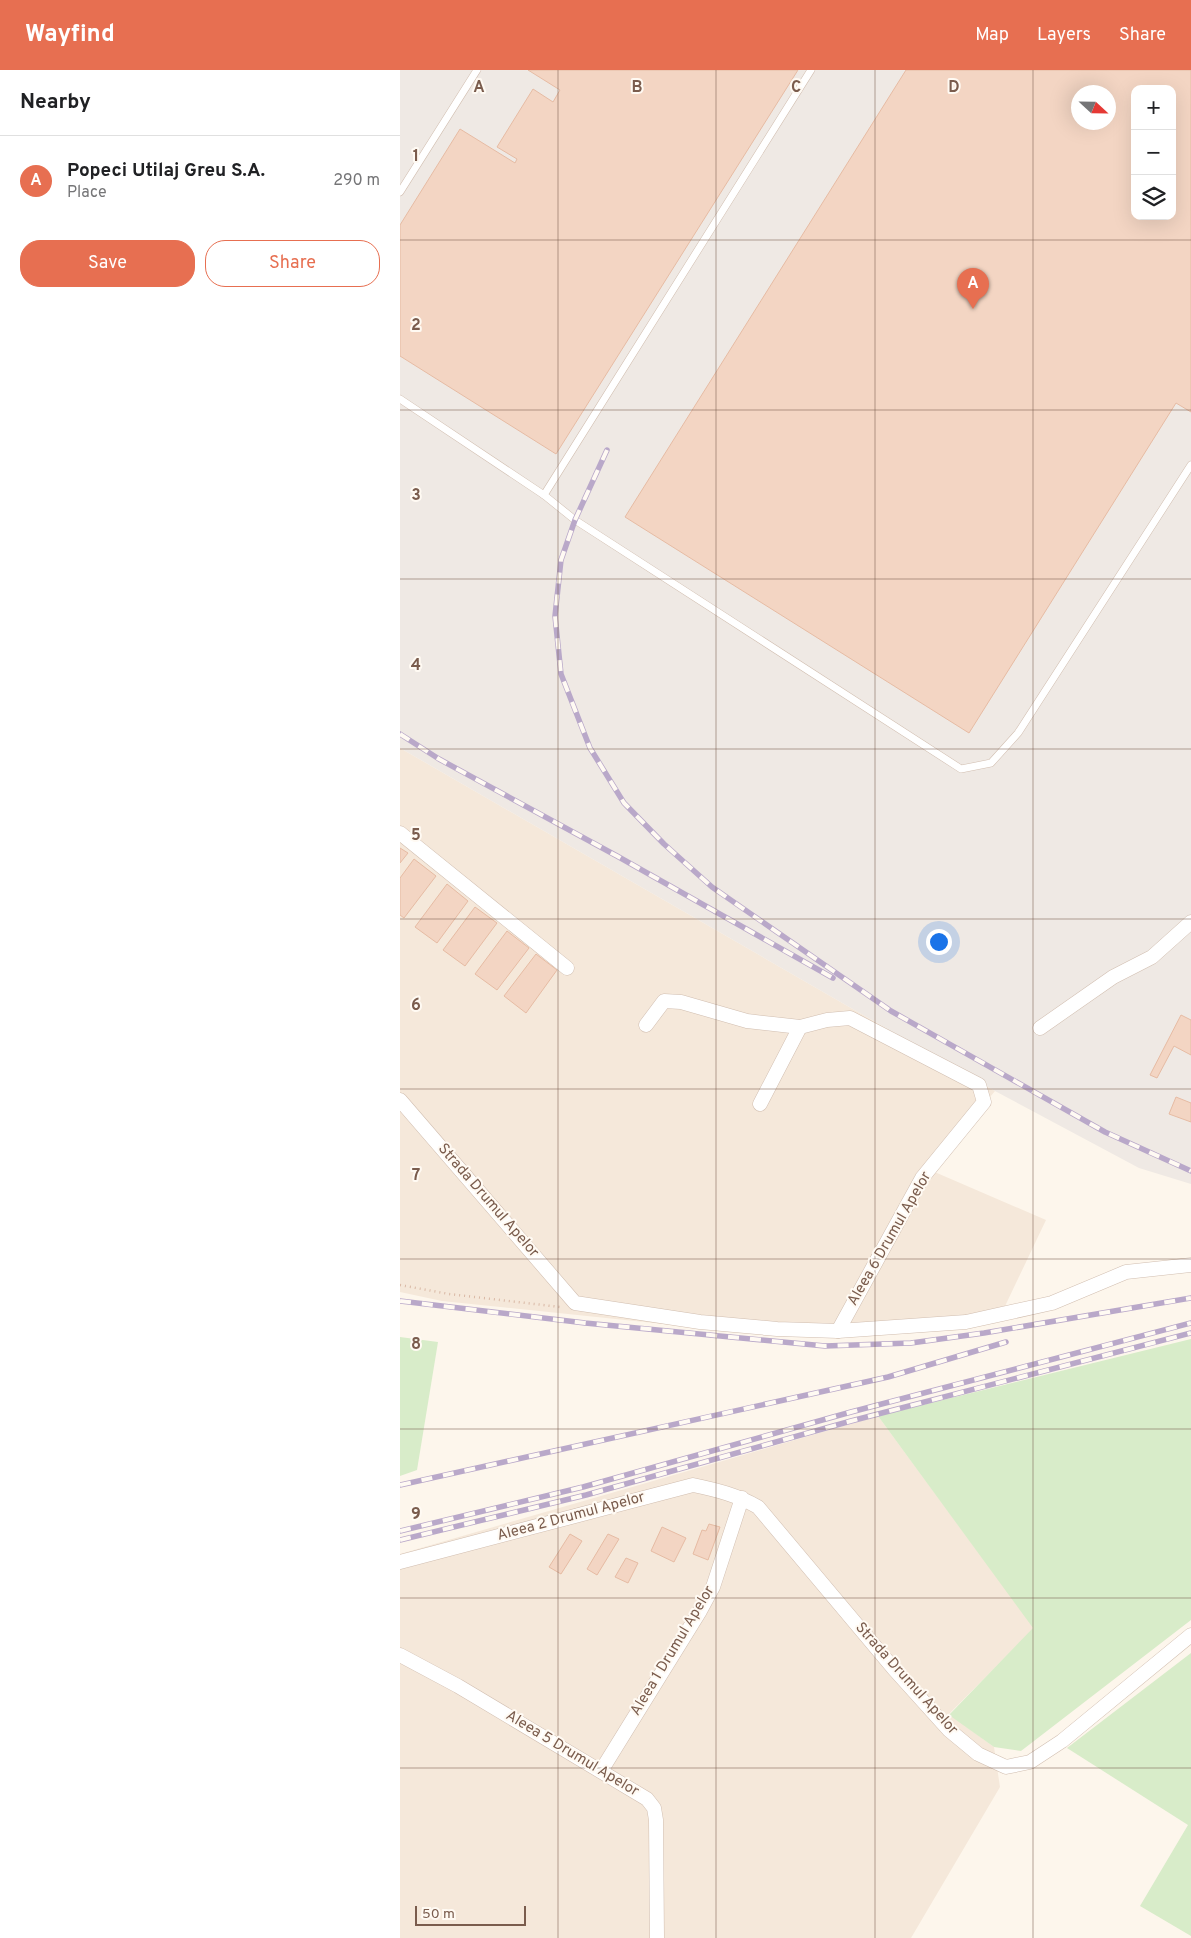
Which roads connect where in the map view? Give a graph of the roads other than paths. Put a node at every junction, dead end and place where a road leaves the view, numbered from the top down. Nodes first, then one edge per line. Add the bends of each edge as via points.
1 (477, 70) edge
2 (811, 70) edge
3 (400, 192) edge
4 (400, 400) edge
5 (1191, 465) edge
6 (544, 495) junction
7 (400, 833) edge
8 (1191, 922) edge
9 (567, 968) dead end
10 (646, 1025) dead end
11 (800, 1027) junction
12 (1040, 1028) dead end
13 (400, 1100) edge
14 (760, 1104) dead end
15 (1191, 1265) edge
16 (838, 1331) junction
17 (742, 1498) junction
18 (400, 1562) edge
19 (1191, 1635) edge
20 (400, 1655) edge
21 (601, 1771) junction
22 (657, 1938) edge

1 - 3 lane
2 - 6 lane
4 - 6 lane
5 - 6 lane via 1018,733 991,763 961,768 575,520
7 - 9 street
8 - 12 street via 1152,957 1113,976
10 - 11 street, Aleea 6 Drumul Apelor via 664,1001 681,1002 747,1021
11 - 14 street
11 - 16 street, Aleea 6 Drumul Apelor via 850,1018 979,1085 984,1102 922,1178
13 - 16 street, Strada Drumul Apelor via 575,1303 700,1322
15 - 16 street via 1126,1272 1052,1303 966,1322
17 - 18 street, Aleea 2 Drumul Apelor via 693,1485
17 - 19 street, Strada Drumul Apelor via 758,1507 772,1522 949,1730 978,1754 1006,1767 1030,1762 1062,1741
17 - 21 street, Aleea 1 Drumul Apelor via 713,1587
20 - 21 street, Aleea 5 Drumul Apelor
21 - 22 street, Aleea 5 Drumul Apelor via 647,1799 654,1808

